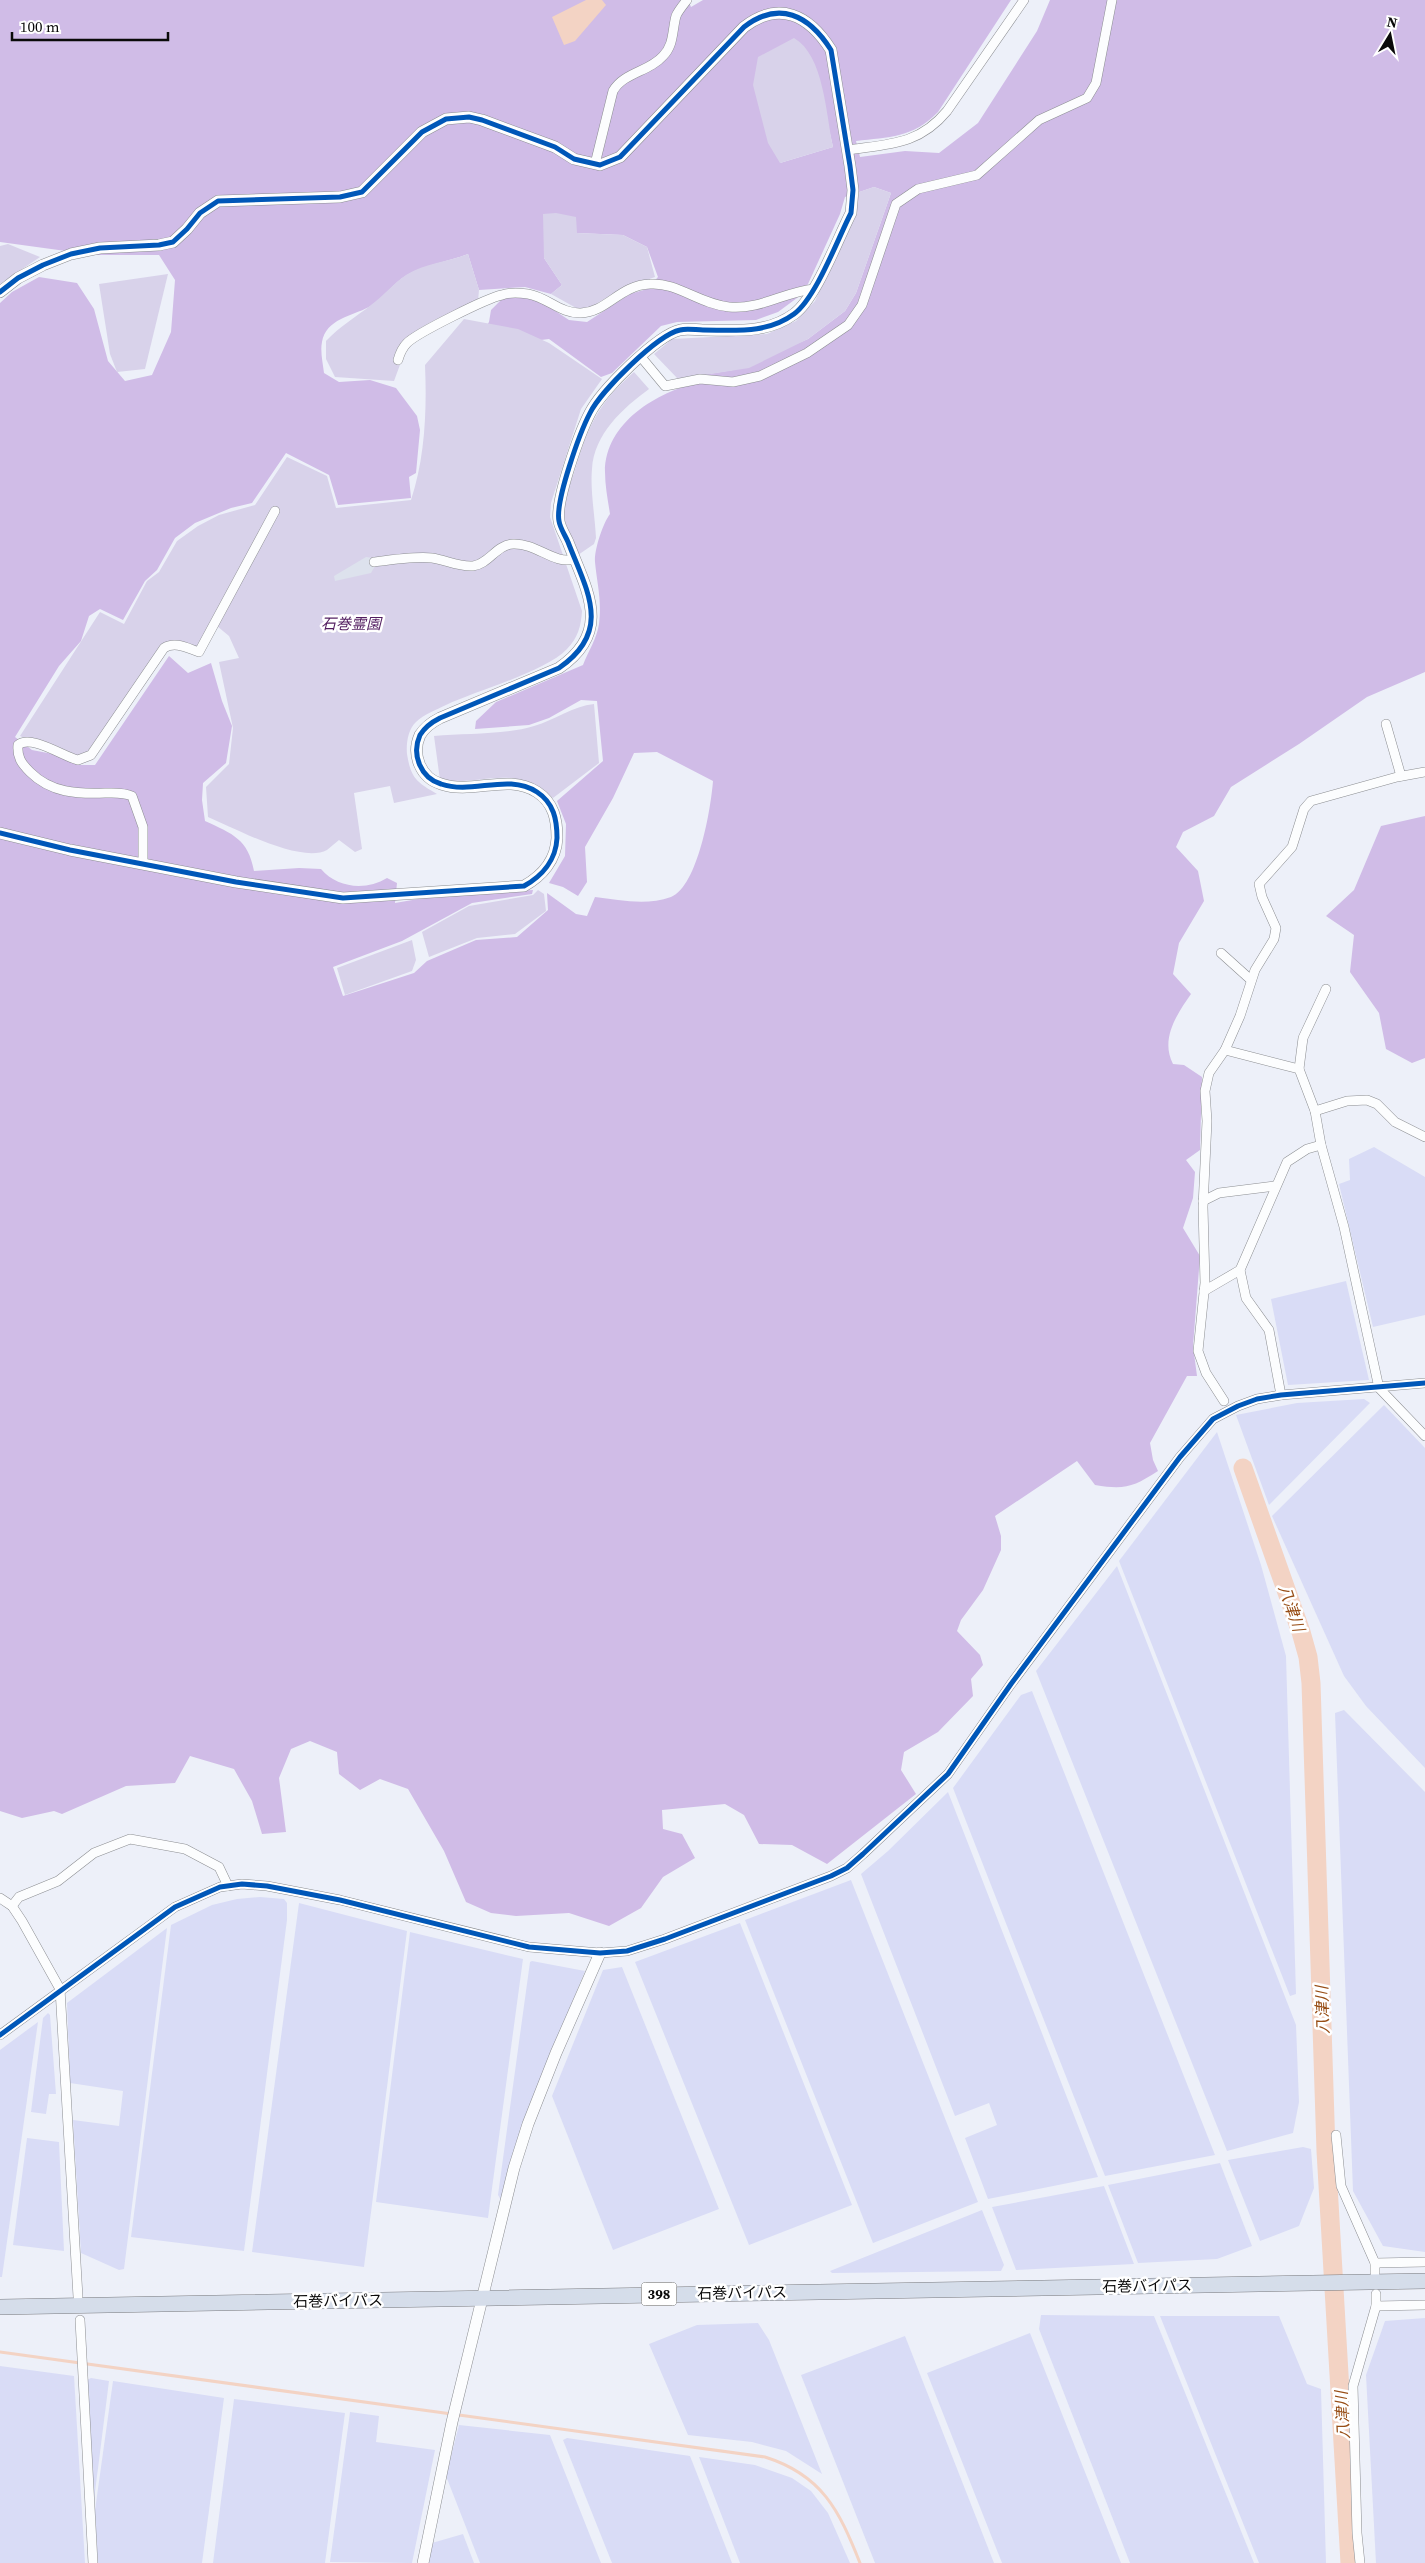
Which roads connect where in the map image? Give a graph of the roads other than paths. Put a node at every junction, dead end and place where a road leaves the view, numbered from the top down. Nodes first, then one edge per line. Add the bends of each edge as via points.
1 (686, 0) edge
2 (1024, 0) edge
3 (1112, 0) edge
4 (848, 150) junction
5 (595, 164) junction
6 (814, 289) junction
7 (0, 292) edge
8 (641, 357) junction
9 (398, 360) dead end
10 (275, 511) dead end
11 (574, 559) junction
12 (374, 562) dead end
13 (1386, 724) dead end
14 (1425, 772) edge
15 (1401, 776) junction
16 (0, 833) edge
17 (142, 863) junction
18 (1221, 952) dead end
19 (1251, 980) junction
20 (1326, 989) dead end
21 (1225, 1050) junction
22 (1299, 1069) junction
23 (1315, 1111) junction
24 (1425, 1137) edge
25 (1322, 1145) junction
26 (1275, 1186) junction
27 (1203, 1201) junction
28 (1240, 1270) junction
29 (1204, 1291) junction
30 (1425, 1383) edge
31 (1379, 1388) junction
32 (1281, 1395) junction
33 (1224, 1401) dead end
34 (1425, 1436) edge
35 (228, 1886) junction
36 (0, 1898) edge
37 (12, 1906) junction
38 (600, 1953) junction
39 (60, 1989) junction
40 (0, 2035) edge
41 (1336, 2135) dead end
42 (1425, 2262) edge
43 (1375, 2263) junction
44 (1375, 2273) dead end
45 (1425, 2281) edge
46 (1376, 2294) dead end
47 (78, 2297) dead end
48 (483, 2297) junction
49 (1425, 2305) edge
50 (1376, 2306) junction
51 (0, 2307) edge
52 (80, 2320) dead end
53 (93, 2563) edge
54 (423, 2563) edge
55 (1360, 2563) edge

1 - 5 street via 677,14 672,44 665,55 652,67 628,76 613,90
2 - 4 street via 935,126 908,140
3 - 8 street via 1096,83 1087,98 1039,120 976,175 918,189 896,204 862,304 848,325 808,354 744,381 700,379 665,386
4 - 5 street via 831,50 805,20 779,11 765,14 744,27 620,157
4 - 6 street via 851,213
5 - 7 street via 574,159 555,147 482,120 469,117 446,119 422,132 362,192 340,197 218,201 200,213 173,242 100,248 71,254 35,269
6 - 8 street via 795,314 776,325 760,329 680,330 662,337
6 - 9 street via 756,306 731,307 696,299 670,286 649,284 624,290 596,310 583,313 570,313 540,297 510,293 492,298 417,336 401,350
8 - 11 street via 600,396 580,437 559,510 559,521
10 - 17 street via 199,652 170,644 164,648 91,755 78,760 40,744 27,742 18,745 19,759 26,768 52,788 132,796 143,827
11 - 12 street via 560,560 534,546 511,544 472,566 458,566 431,558
11 - 17 street via 590,595 593,612 590,632 576,657 559,668 428,725 420,736 417,750 419,765 426,776 440,784 454,787 514,783 527,785 543,796 557,822 556,844 552,859 534,880 524,886 343,898 236,882
13 - 15 street
14 - 15 street
15 - 19 street via 1311,801 1304,809 1292,847 1259,884 1276,928 1274,939
16 - 17 street
18 - 19 street
19 - 21 street
20 - 22 street via 1303,1038
21 - 22 street
21 - 27 street via 1206,1082
22 - 23 street
23 - 24 street via 1347,1101 1367,1100 1377,1104 1395,1122
23 - 25 street
25 - 26 street via 1307,1149 1287,1162
25 - 31 street via 1344,1226
26 - 27 street via 1218,1194
26 - 28 street
27 - 29 street
28 - 29 street
28 - 32 street via 1246,1298 1269,1330
29 - 33 street via 1198,1351 1206,1373
30 - 31 street
31 - 32 street
31 - 34 street
32 - 38 street via 1238,1406 1213,1420 1201,1432 1024,1667 948,1774 852,1864 831,1876 706,1924 627,1951
35 - 37 street via 219,1867 185,1849 130,1839 94,1853 58,1881 19,1897
35 - 38 street via 242,1884 277,1888 520,1945
35 - 39 street via 175,1907
36 - 37 street
37 - 39 street
38 - 48 street via 528,2124
39 - 40 street
39 - 47 street
41 - 43 street via 1341,2186
42 - 43 street
43 - 44 street
45 - 48 highway, 石巻バイパス / 398
46 - 50 street
48 - 51 highway, 石巻バイパス / 398
48 - 54 street
49 - 50 street
50 - 55 street via 1353,2386
52 - 53 street

